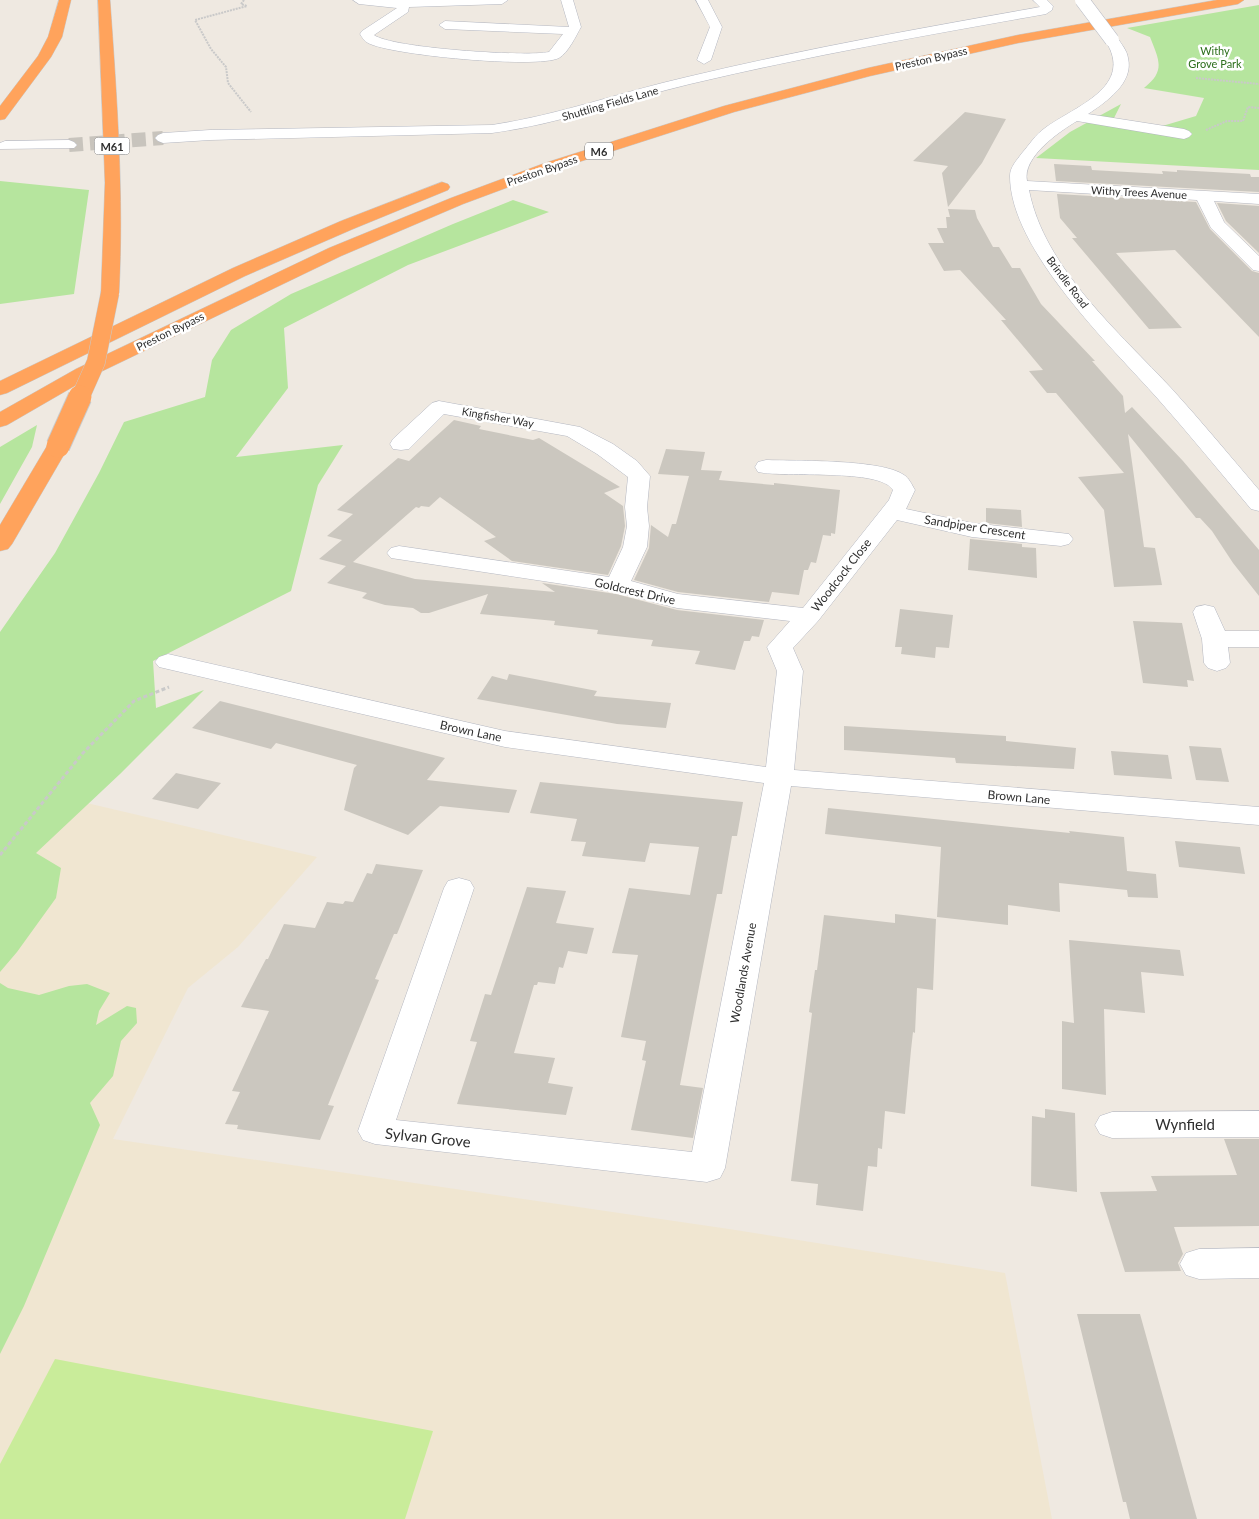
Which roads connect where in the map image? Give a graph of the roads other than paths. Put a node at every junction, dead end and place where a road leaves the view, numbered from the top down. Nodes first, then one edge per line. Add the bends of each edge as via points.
1 (65, 0) edge
2 (104, 0) edge
3 (359, 0) edge
4 (502, 0) edge
5 (567, 0) edge
6 (702, 0) edge
7 (1082, 0) edge
8 (1176, 0) edge
9 (1238, 0) edge
10 (1043, 3) edge
11 (401, 4) junction
12 (445, 25) dead end
13 (572, 31) junction
14 (704, 60) dead end
15 (700, 102) dead end
16 (0, 116) edge
17 (1076, 116) junction
18 (1184, 134) dead end
19 (163, 138) tunnel mouth
20 (69, 145) tunnel mouth
21 (5, 146) dead end
22 (458, 182) dead end
23 (1019, 185) junction
24 (1203, 196) junction
25 (1259, 199) edge
26 (1259, 266) edge
27 (0, 389) edge
28 (0, 421) edge
29 (401, 444) dead end
30 (766, 467) dead end
31 (1259, 504) edge
32 (895, 507) junction
33 (1061, 539) dead end
34 (0, 544) edge
35 (399, 553) dead end
36 (617, 585) junction
37 (1205, 612) dead end
38 (809, 616) junction
39 (1259, 639) edge
40 (168, 662) dead end
41 (779, 777) junction
42 (1259, 816) edge
43 (459, 888) dead end
44 (1259, 1124) edge
45 (1112, 1125) dead end
46 (707, 1168) joint
47 (1259, 1263) edge
48 (1199, 1264) dead end

1 - 16 highway via 55,37 44,57
2 - 34 highway, M61, bridge via 114,201 110,293 96,362 58,446
3 - 11 street
4 - 11 street
5 - 13 street via 575,27
6 - 14 street via 716,27
7 - 17 street, Brindle Road, bridge via 1112,40 1122,62 1116,82
8 - 15 highway, Preston Bypass via 914,48
9 - 28 highway, Preston Bypass / M6 via 1018,39 868,72 728,109 551,166 335,252 83,373
10 - 19 street, Shuttling Fields Lane via 1046,10 888,37 755,65 519,126
11 - 13 street via 404,9 367,34 369,38 406,47 501,57 547,58 555,55
12 - 13 street
17 - 18 street
17 - 23 street, Brindle Road via 1042,139 1020,166
20 - 21 street
22 - 27 highway, Preston Bypass via 239,272
23 - 24 street, Withy Trees Avenue
23 - 31 street, Brindle Road via 1036,237 1054,267
24 - 25 street, Withy Trees Avenue
24 - 26 street via 1217,224
29 - 36 street, Kingfisher Way via 439,407 573,431 615,445 639,476 635,547
30 - 32 street via 838,470 893,478 904,490
32 - 33 street, Sandpiper Crescent via 972,530
32 - 38 street, Woodcock Close
35 - 36 street, Goldcrest Drive via 438,548
36 - 38 street, Goldcrest Drive via 677,601
37 - 39 street via 1216,651
38 - 41 street, Woodcock Close via 780,647 790,671
40 - 41 street, Brown Lane via 505,739
41 - 42 street, Brown Lane
41 - 46 street, Woodlands Avenue
43 - 46 street, Sylvan Grove via 375,1131
44 - 45 street, Wynfield
47 - 48 street

